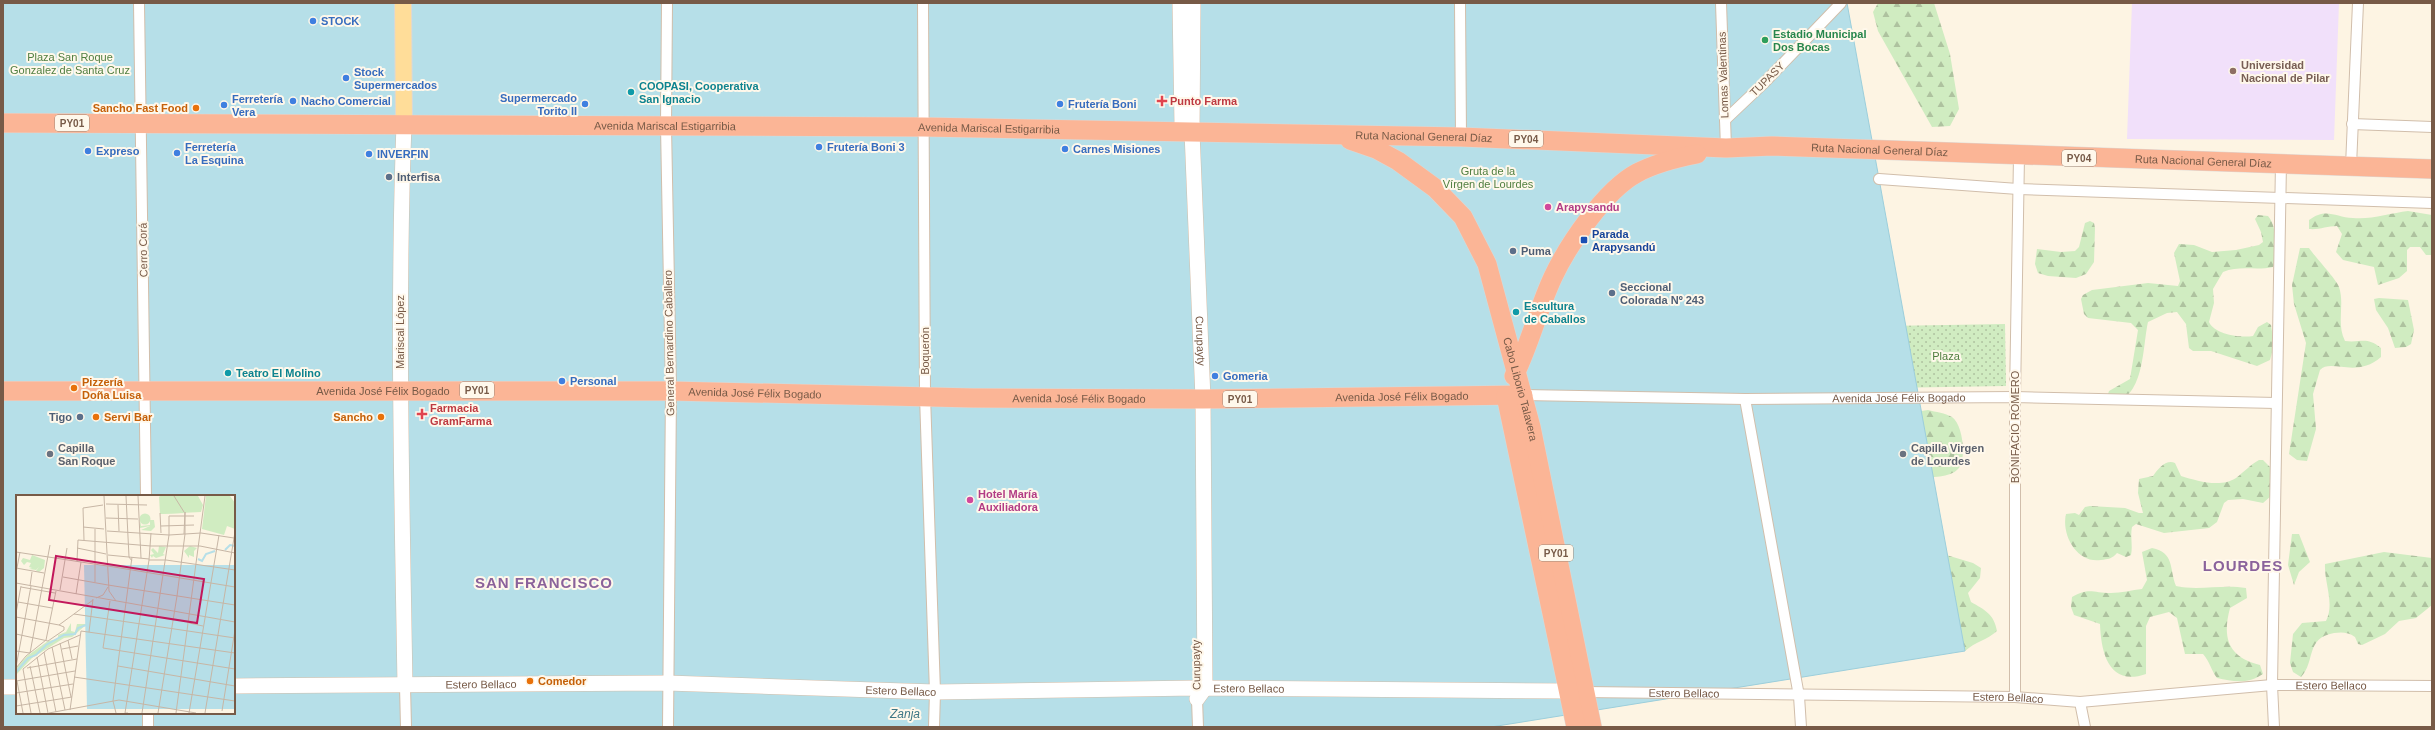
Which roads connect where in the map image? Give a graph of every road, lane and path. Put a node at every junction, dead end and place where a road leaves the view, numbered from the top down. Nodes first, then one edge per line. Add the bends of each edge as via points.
1 (139, 3) edge
2 (403, 3) edge
3 (667, 3) edge
4 (923, 3) edge
5 (1180, 3) edge
6 (1193, 3) edge
7 (1460, 3) edge
8 (1721, 3) edge
9 (1841, 3) edge
10 (2358, 3) edge
11 (1725, 120) junction
12 (3, 123) edge
13 (140, 124) junction
14 (404, 124) junction
15 (2352, 124) junction
16 (666, 126) junction
17 (923, 127) junction
18 (2432, 127) edge
19 (1187, 132) junction
20 (1327, 136) junction
21 (1461, 137) junction
22 (1726, 148) junction
23 (2019, 156) junction
24 (2281, 163) junction
25 (2351, 166) junction
26 (2432, 169) edge
27 (1879, 179) dead end
28 (2018, 189) junction
29 (2280, 197) junction
30 (2432, 203) edge
31 (1516, 373) junction
32 (3, 391) edge
33 (400, 391) junction
34 (671, 391) junction
35 (146, 393) junction
36 (1514, 395) junction
37 (925, 396) junction
38 (2015, 396) junction
39 (1197, 399) junction
40 (1745, 399) junction
41 (2276, 402) junction
42 (146, 495) edge
43 (667, 683) junction
44 (2272, 685) junction
45 (235, 686) edge
46 (406, 686) junction
47 (2432, 686) edge
48 (3, 687) edge
49 (16, 687) edge
50 (1576, 691) junction
51 (1199, 692) junction
52 (935, 695) junction
53 (1799, 696) junction
54 (2015, 697) junction
55 (2080, 702) junction
56 (148, 714) edge
57 (148, 727) edge
58 (406, 727) edge
59 (668, 727) edge
60 (934, 727) edge
61 (1198, 727) edge
62 (1576, 727) edge
63 (1592, 727) edge
64 (1800, 727) edge
65 (2085, 727) edge
66 (2274, 727) edge

1 - 13 street, Cerro Corá
2 - 14 main road, Mariscal López
3 - 16 street, General Bernardino Caballero
4 - 17 street, Boquerón
5 - 19 street, Curupayty
6 - 19 street, Curupayty
7 - 21 street
8 - 11 street, Lomas Valentinas
9 - 11 street, TUPASY
10 - 15 street
11 - 22 street, Lomas Valentinas
12 - 13 highway, Avenida Mariscal Estigarribia / PY01
13 - 14 highway, Avenida Mariscal Estigarribia / PY01
13 - 35 street, Cerro Corá
14 - 16 highway, Avenida Mariscal Estigarribia / PY01
14 - 33 street, Mariscal López via 400,226
15 - 18 street
15 - 25 street
16 - 17 highway, Avenida Mariscal Estigarribia / PY01
16 - 34 street, General Bernardino Caballero
17 - 19 highway, Avenida Mariscal Estigarribia / PY01
17 - 37 street, Boquerón
19 - 20 highway, Avenida Mariscal Estigarribia / PY01
19 - 39 street, Curupayty
20 - 21 highway, Ruta Nacional General Díaz / PY04
20 - 31 highway, Cabo Liborio Talavera / PY01 via 1355,141 1398,161 1435,188 1463,217 1486,264
21 - 22 highway, Ruta Nacional General Díaz / PY04
22 - 23 highway, Ruta Nacional General Díaz / PY04 via 1772,146
22 - 31 highway via 1668,160 1635,174 1588,220 1571,242 1553,277
23 - 24 highway, Ruta Nacional General Díaz / PY04
23 - 28 street, BONIFACIO ROMERO
24 - 25 highway, Ruta Nacional General Díaz / PY04
24 - 29 street
25 - 26 highway, Ruta Nacional General Díaz / PY04
27 - 28 street
28 - 29 street
28 - 38 street, BONIFACIO ROMERO
29 - 30 street
29 - 41 street
31 - 36 highway
32 - 35 highway, Avenida José Félix Bogado / PY01
33 - 34 highway, Avenida José Félix Bogado / PY01
33 - 35 highway, Avenida José Félix Bogado / PY01
33 - 46 street, Mariscal López
34 - 37 highway, Avenida José Félix Bogado / PY01
34 - 43 street, General Bernardino Caballero
35 - 42 street, Cerro Corá
36 - 39 highway, Avenida José Félix Bogado / PY01
36 - 40 street, Avenida José Félix Bogado
36 - 50 highway, Cabo Liborio Talavera / PY01
37 - 39 highway, Avenida José Félix Bogado / PY01
37 - 52 street, Boquerón
38 - 40 street, Avenida José Félix Bogado
38 - 41 street, Avenida José Félix Bogado
38 - 54 street, BONIFACIO ROMERO
39 - 51 street, Curupayty
40 - 53 street
41 - 44 street
43 - 46 street, Estero Bellaco
43 - 52 street, Estero Bellaco
43 - 59 street, General Bernardino Caballero
44 - 47 street, Estero Bellaco
44 - 55 street, Estero Bellaco
44 - 66 street
45 - 46 street, Estero Bellaco
46 - 58 street
48 - 49 street
50 - 51 street, Estero Bellaco
50 - 53 street, Estero Bellaco
50 - 62 highway, Cabo Liborio Talavera / PY01
50 - 63 highway, Cabo Liborio Talavera / PY01
51 - 52 street, Estero Bellaco
51 - 61 street
52 - 60 street, Boquerón
53 - 54 street, Estero Bellaco
53 - 64 street
54 - 55 street, Estero Bellaco
55 - 65 street
56 - 57 street

